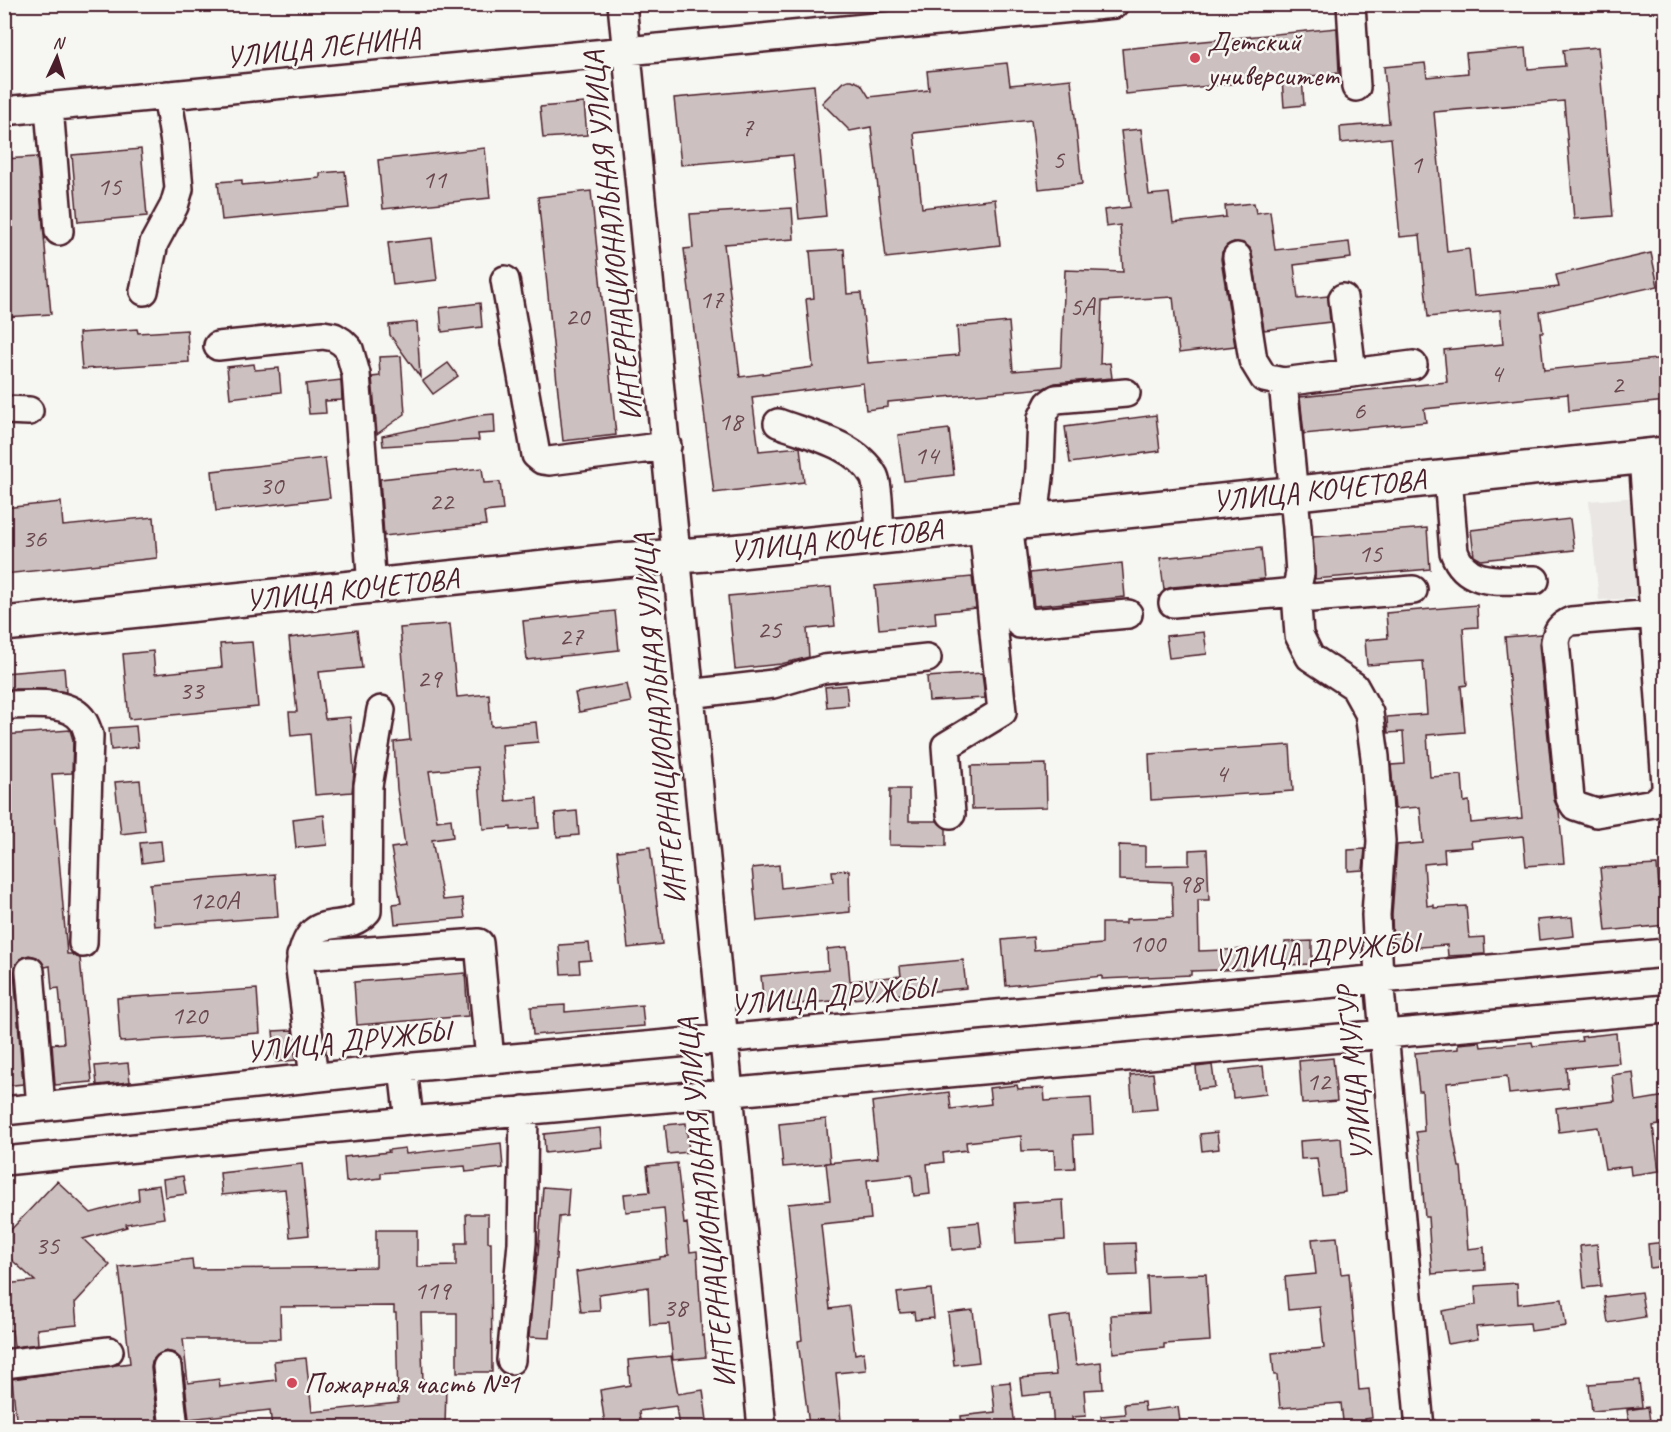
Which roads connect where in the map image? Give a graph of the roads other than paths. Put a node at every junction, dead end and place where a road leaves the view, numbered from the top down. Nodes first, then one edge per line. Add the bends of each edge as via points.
1 (622, 4) edge
2 (1114, 4) edge
3 (1351, 4) edge
4 (1013, 9) edge
5 (627, 50) junction
6 (1356, 87) dead end
7 (167, 95) junction
8 (49, 107) junction
9 (4, 111) edge
10 (60, 231) dead end
11 (1238, 257) dead end
12 (505, 280) dead end
13 (144, 291) dead end
14 (1343, 298) dead end
15 (218, 346) dead end
16 (1413, 364) dead end
17 (1352, 372) junction
18 (1283, 382) junction
19 (1126, 393) dead end
20 (778, 423) dead end
21 (667, 446) junction
22 (1655, 455) edge
23 (1448, 477) junction
24 (1295, 493) junction
25 (1008, 522) junction
26 (880, 537) junction
27 (1658, 554) edge
28 (676, 556) junction
29 (1535, 580) dead end
30 (372, 587) junction
31 (1413, 591) dead end
32 (1296, 592) junction
33 (1173, 603) dead end
34 (1128, 614) dead end
35 (1654, 614) junction
36 (4, 624) edge
37 (927, 657) dead end
38 (689, 694) junction
39 (4, 705) edge
40 (381, 710) dead end
41 (1666, 785) edge
42 (951, 813) dead end
43 (83, 943) dead end
44 (1666, 953) edge
45 (301, 956) junction
46 (30, 971) dead end
47 (1379, 978) junction
48 (1666, 1009) edge
49 (1384, 1036) junction
50 (723, 1039) junction
51 (490, 1060) junction
52 (403, 1068) junction
53 (314, 1077) junction
54 (728, 1092) junction
55 (41, 1107) junction
56 (524, 1110) junction
57 (4, 1111) edge
58 (409, 1120) junction
59 (4, 1161) edge
60 (109, 1351) dead end
61 (511, 1360) dead end
62 (4, 1364) edge
63 (167, 1367) dead end
64 (174, 1428) edge
65 (762, 1428) edge
66 (1420, 1428) edge

1 - 5 street, ИНТЕРНАЦИОНАЛЬНАЯ УЛИЦА
2 - 4 street, УЛИЦА ЛЕНИНА
3 - 6 street
4 - 5 street, УЛИЦА ЛЕНИНА
5 - 7 street, УЛИЦА ЛЕНИНА
5 - 21 street, ИНТЕРНАЦИОНАЛЬНАЯ УЛИЦА
7 - 8 street, УЛИЦА ЛЕНИНА
7 - 13 street via 178,189 174,206 154,243
8 - 9 street, УЛИЦА ЛЕНИНА
8 - 10 street
11 - 18 street via 1253,360 1264,378
12 - 21 street via 536,455 549,461
14 - 17 street
15 - 30 street via 323,335 349,349 356,374
16 - 17 street
17 - 18 street
18 - 24 street, УЛИЦА МУГУР
19 - 25 street via 1056,399 1044,410
20 - 26 street via 835,443 861,460 875,478
21 - 28 street, ИНТЕРНАЦИОНАЛЬНАЯ УЛИЦА
22 - 23 main road, УЛИЦА КОЧЕТОВА
22 - 27 street
23 - 24 main road, УЛИЦА КОЧЕТОВА
23 - 29 street via 1458,563 1477,579
24 - 25 main road, УЛИЦА КОЧЕТОВА
24 - 32 street, УЛИЦА МУГУР via 1300,573
25 - 26 main road, УЛИЦА КОЧЕТОВА
25 - 34 street via 1020,624
25 - 42 street via 1002,712 946,746
26 - 28 main road, УЛИЦА КОЧЕТОВА
27 - 35 street
28 - 30 main road, УЛИЦА КОЧЕТОВА
28 - 38 street, ИНТЕРНАЦИОНАЛЬНАЯ УЛИЦА
30 - 36 main road, УЛИЦА КОЧЕТОВА
31 - 32 street via 1311,598
32 - 33 street
32 - 47 street, УЛИЦА МУГУР via 1299,635 1310,657 1354,686 1369,713 1381,841 1376,915
35 - 41 street
35 - 41 street via 1570,621 1557,631 1555,642 1570,798 1575,806 1596,813 1654,803 1665,794
37 - 38 street via 824,669 773,684
38 - 50 street, ИНТЕРНАЦИОНАЛЬНАЯ УЛИЦА
39 - 43 street via 59,706 74,711 88,735
40 - 45 street via 368,786 367,911 357,919 324,926 310,934
44 - 47 street, УЛИЦА ДРУЖБЫ
45 - 51 street via 479,943
45 - 53 street
46 - 55 street
47 - 49 street, УЛИЦА МУГУР
47 - 50 street, УЛИЦА ДРУЖБЫ
48 - 49 street
49 - 54 street
49 - 66 street, УЛИЦА МУГУР
50 - 51 street, УЛИЦА ДРУЖБЫ
50 - 54 street, ИНТЕРНАЦИОНАЛЬНАЯ УЛИЦА
51 - 52 street, УЛИЦА ДРУЖБЫ
52 - 53 street, УЛИЦА ДРУЖБЫ
52 - 58 street
53 - 55 street, УЛИЦА ДРУЖБЫ
54 - 56 street
54 - 65 street, ИНТЕРНАЦИОНАЛЬНАЯ УЛИЦА
55 - 57 street, УЛИЦА ДРУЖБЫ
56 - 58 street
56 - 61 street via 522,1243
58 - 59 street
60 - 62 street
63 - 64 street

